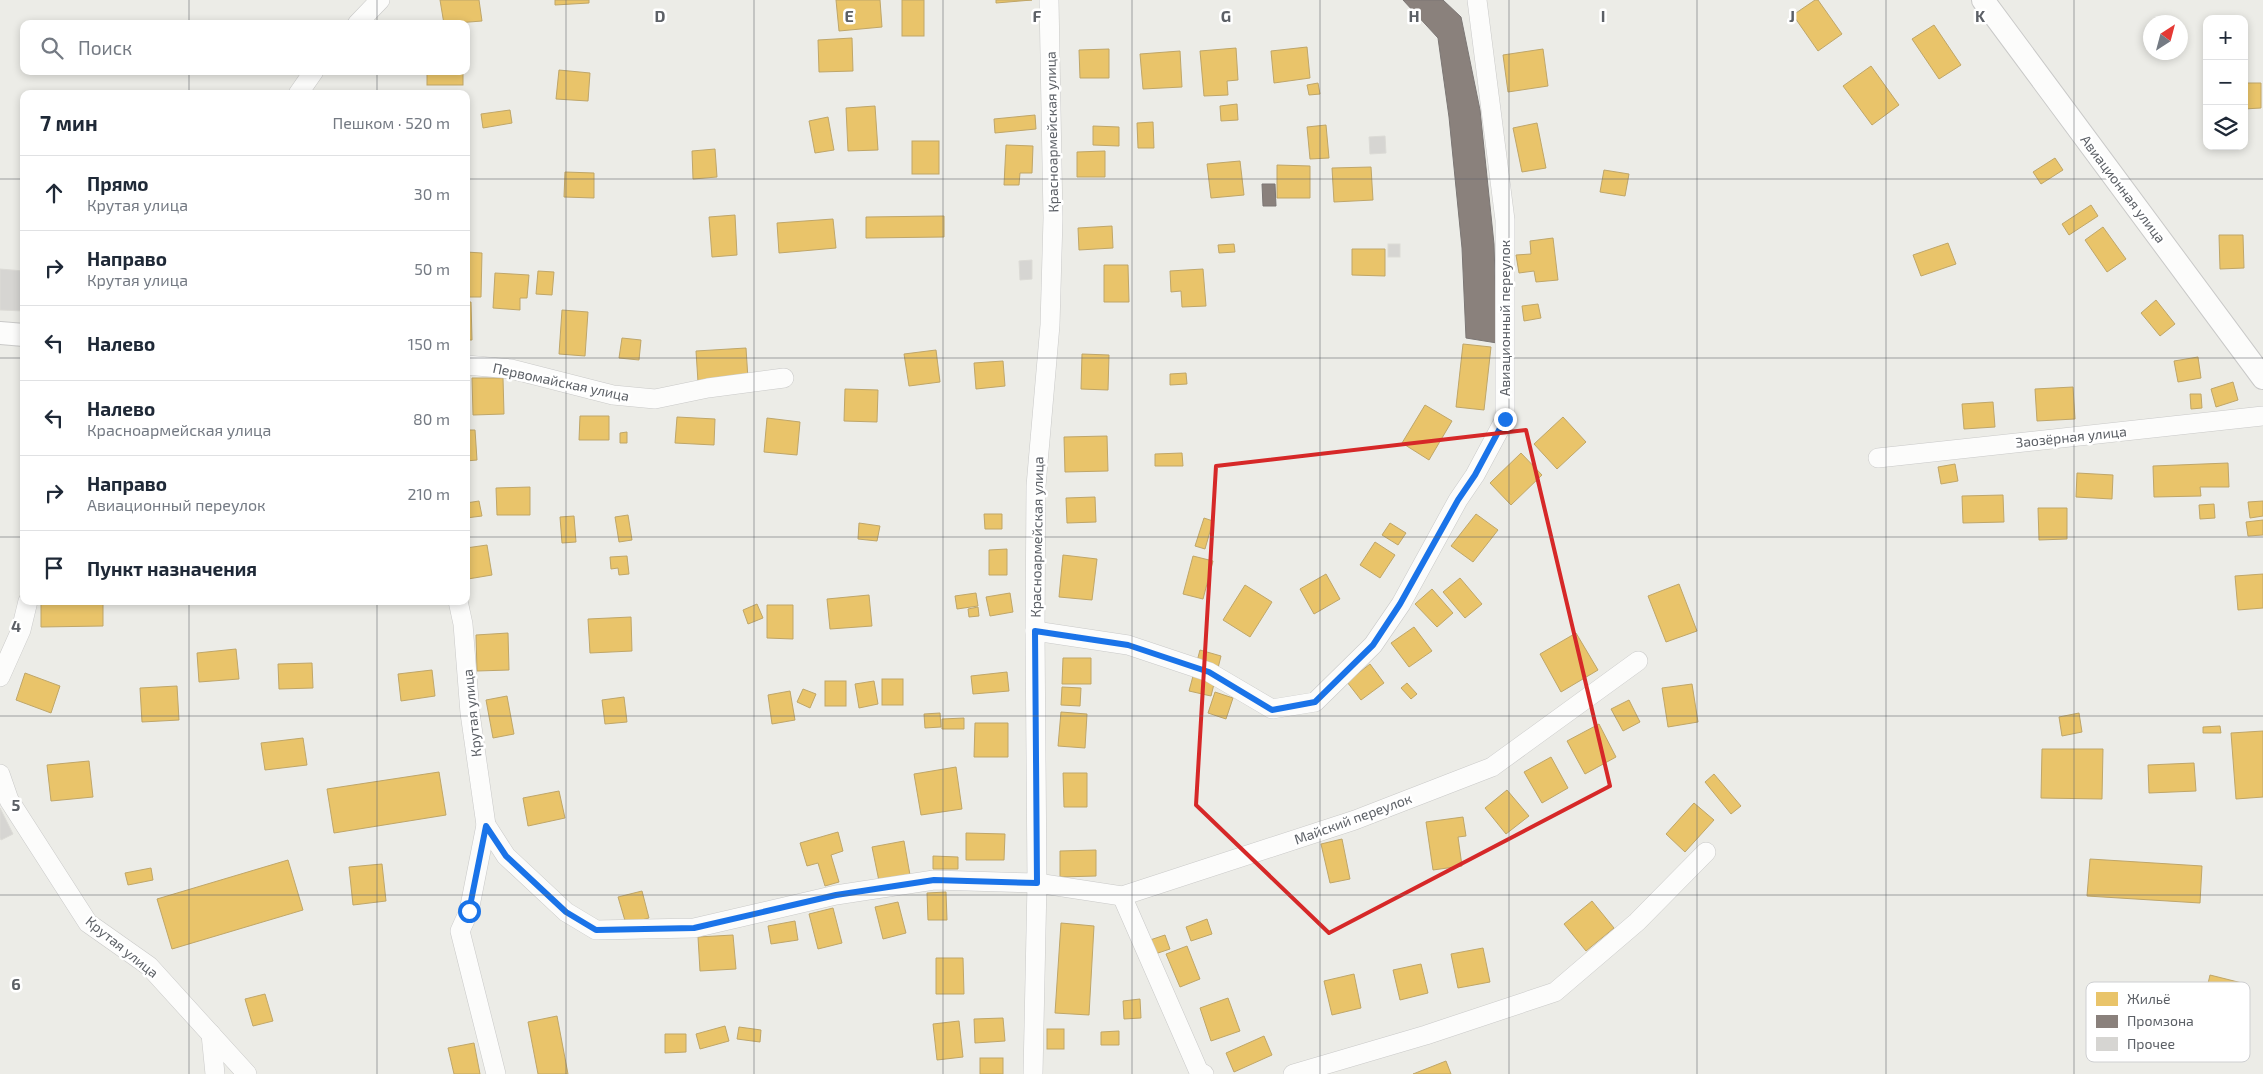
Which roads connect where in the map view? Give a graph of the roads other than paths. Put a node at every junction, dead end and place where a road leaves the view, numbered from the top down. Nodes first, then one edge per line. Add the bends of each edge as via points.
1 (380, 0) edge
2 (1049, 0) edge
3 (1477, 0) edge
4 (1983, 0) edge
5 (361, 20) edge
6 (311, 75) edge
7 (301, 90) edge
8 (0, 333) edge
9 (20, 335) edge
10 (470, 365) edge
11 (784, 378) dead end
12 (2263, 378) edge
13 (2263, 416) edge
14 (1878, 458) dead end
15 (27, 605) edge
16 (459, 605) edge
17 (1035, 631) junction
18 (1638, 661) dead end
19 (0, 677) edge
20 (0, 774) edge
21 (486, 826) junction
22 (1706, 852) dead end
23 (1037, 883) junction
24 (1122, 896) junction
25 (596, 930) joint
26 (211, 1034) junction
27 (215, 1074) edge
28 (247, 1074) edge
29 (496, 1074) edge
30 (1033, 1074) edge
31 (1204, 1074) edge
32 (1293, 1074) edge

1 - 5 street
2 - 17 street, Красноармейская улица via 1053,218 1050,325 1036,486
3 - 17 street, Авиационный переулок via 1505,220 1505,419 1400,604 1373,645 1315,702 1272,710 1209,672 1137,648
4 - 12 street, Авиационная улица
6 - 7 street
8 - 9 street
10 - 11 street, Первомайская улица via 512,369 612,395 655,399
13 - 14 street, Заозёрная улица
15 - 19 street via 21,630
16 - 21 street, Крутая улица
17 - 23 street, Красноармейская улица
18 - 24 street, Майский переулок via 1492,767 1354,820
20 - 26 street, Крутая улица via 9,800 88,923 149,966
21 - 25 street, Крутая улица via 506,856 566,912
21 - 29 street, Крутая улица via 469,911 460,931
22 - 32 street via 1637,922 1555,992 1426,1035
23 - 24 street, Майский переулок
23 - 25 street, Майский переулок via 934,880 836,895 694,928
23 - 30 street, Красноармейская улица
24 - 31 street via 1199,1072
26 - 27 street
26 - 28 street, Крутая улица

